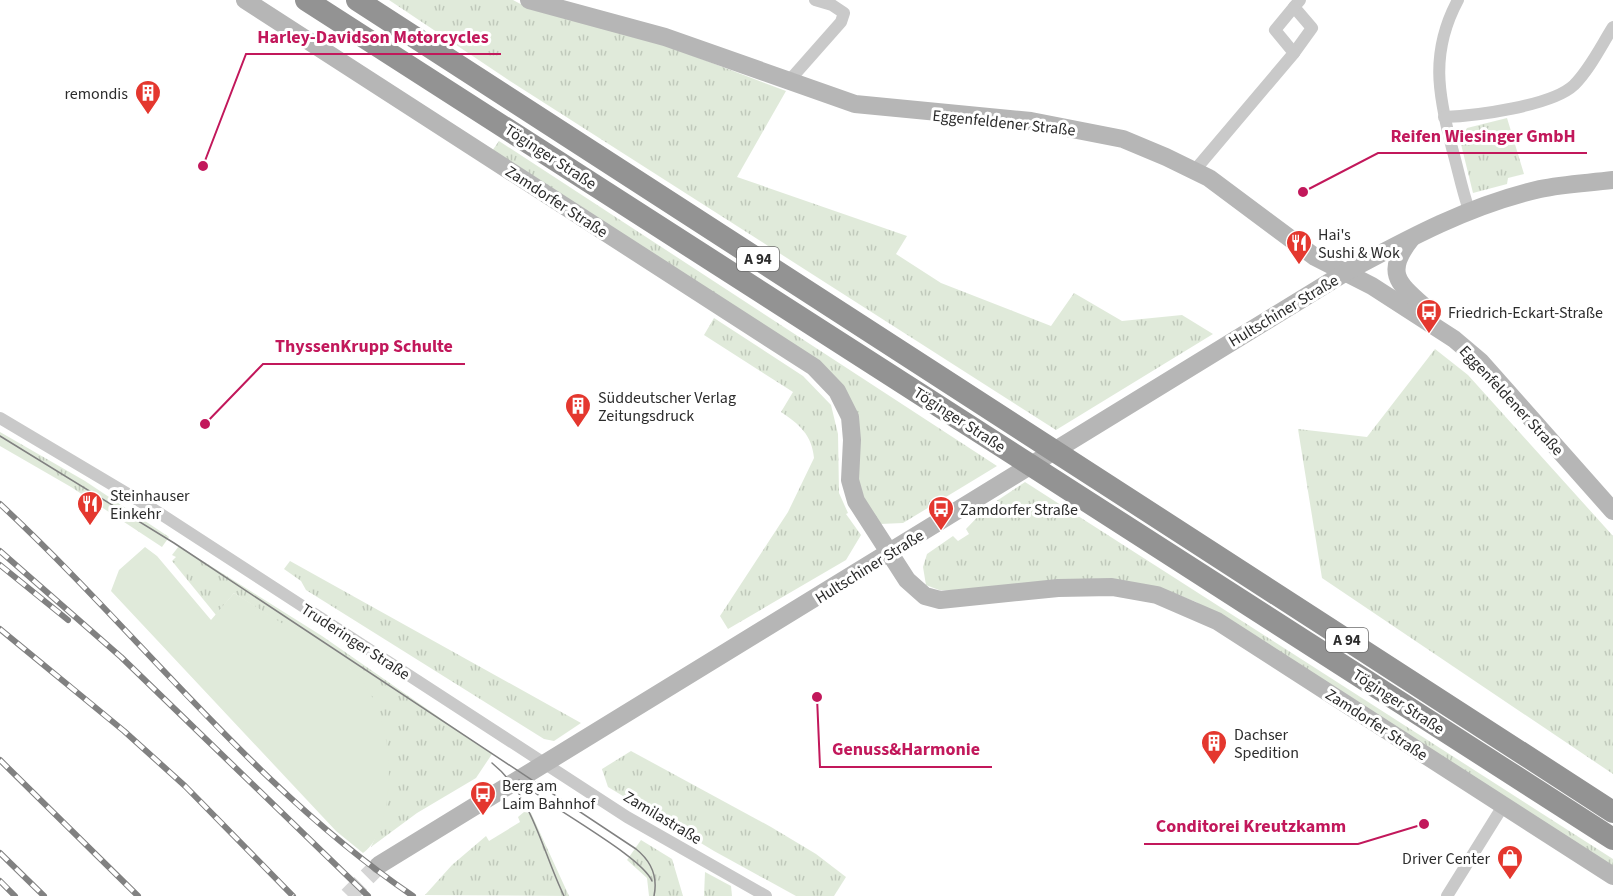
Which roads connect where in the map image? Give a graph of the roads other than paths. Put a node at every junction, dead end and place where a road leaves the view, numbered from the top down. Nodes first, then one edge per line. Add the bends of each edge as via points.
1 (245, 0) edge
2 (306, 0) edge
3 (357, 0) edge
4 (530, 0) edge
5 (814, 0) edge
6 (1458, 0) edge
7 (1297, 3) edge
8 (1613, 27) edge
9 (1294, 53) junction
10 (788, 82) junction
11 (1444, 117) junction
12 (1195, 170) junction
13 (1613, 180) edge
14 (1469, 210) junction
15 (1414, 235) junction
16 (1346, 272) junction
17 (1454, 339) junction
18 (0, 418) edge
19 (1613, 511) edge
20 (890, 553) junction
21 (545, 763) junction
22 (1503, 806) junction
23 (1613, 812) edge
24 (1613, 839) edge
25 (379, 865) tunnel mouth
26 (1613, 876) edge
27 (766, 896) edge
28 (1447, 896) edge

1 - 20 street, Zamdorfer Straße via 814,367 837,391 849,417 852,490
2 - 24 highway, Töginger Straße / A 94
3 - 23 highway, Töginger Straße / A 94
4 - 10 street, Eggenfeldener Straße via 665,37
5 - 10 street via 844,13 841,22
6 - 11 street via 1440,54 1438,83
7 - 9 street via 1312,28
7 - 9 street via 1275,30
8 - 11 street via 1573,86 1548,99 1477,116
9 - 12 street
10 - 12 street, Eggenfeldener Straße via 855,104 1031,121 1123,139
11 - 14 street
12 - 16 street, Eggenfeldener Straße via 1315,257
13 - 14 street via 1542,189
14 - 15 street
15 - 16 street
15 - 17 street via 1399,255 1395,274
16 - 17 street, Eggenfeldener Straße via 1410,308
16 - 20 street, Hultschiner Straße
17 - 19 street, Eggenfeldener Straße via 1496,378
18 - 21 street, Truderinger Straße via 145,503
20 - 21 street, Hultschiner Straße
20 - 22 street, Zamdorfer Straße via 917,591 940,600 1083,586 1138,591 1185,605 1217,621
21 - 25 street
21 - 27 street, Zamilastraße via 635,822
22 - 26 street, Zamdorfer Straße
22 - 28 street

